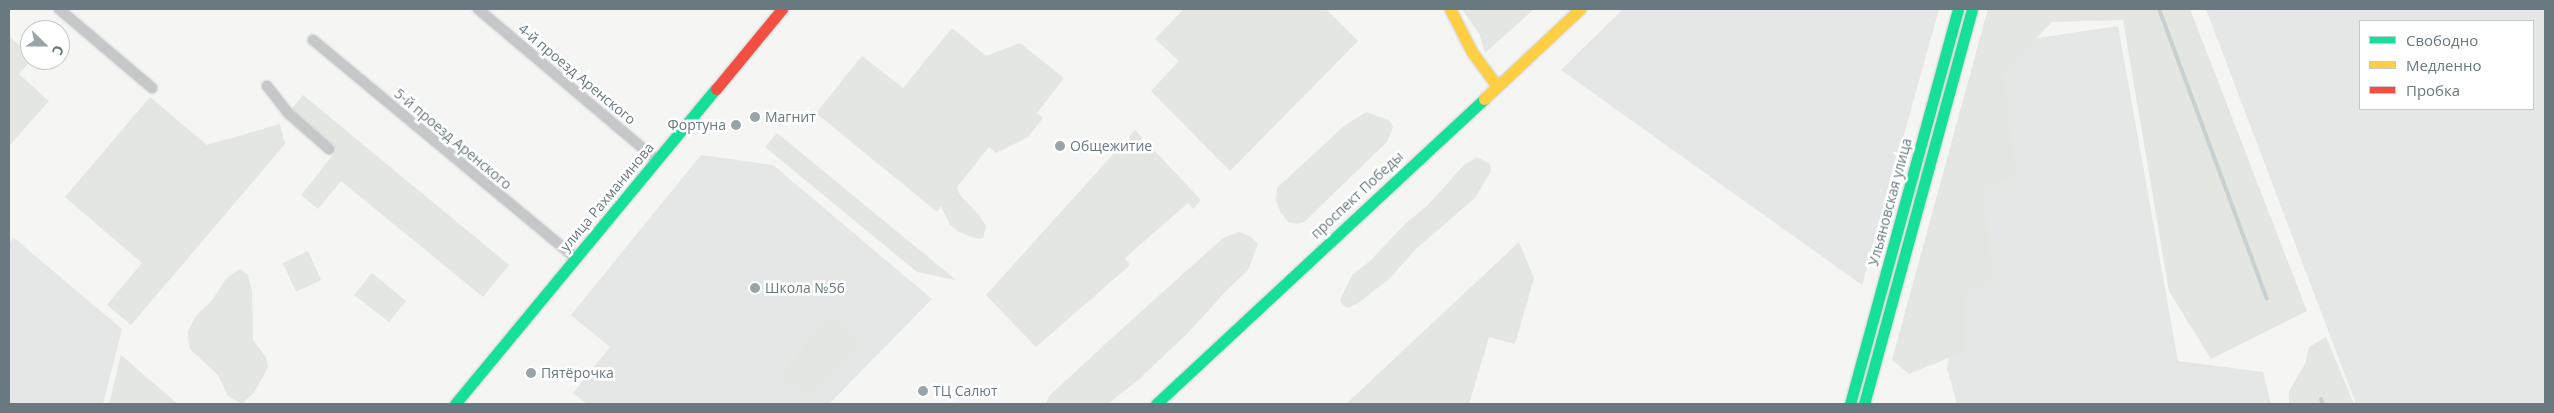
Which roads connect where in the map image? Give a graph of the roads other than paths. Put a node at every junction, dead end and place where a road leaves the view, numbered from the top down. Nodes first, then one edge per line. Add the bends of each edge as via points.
1 (59, 9) edge
2 (478, 9) edge
3 (782, 9) edge
4 (1450, 9) edge
5 (1580, 9) edge
6 (1958, 9) edge
7 (1972, 9) edge
8 (313, 40) dead end
9 (268, 86) dead end
10 (1498, 86) junction
11 (152, 88) dead end
12 (329, 149) dead end
13 (657, 160) junction
14 (576, 258) junction
15 (455, 404) edge
16 (1156, 404) edge
17 (1850, 404) edge
18 (1864, 404) edge

1 - 11 street
2 - 13 street, 4-й проезд Аренского
3 - 13 main road, улица Рахманинова
4 - 10 main road via 1472,52
5 - 10 main road, проспект Победы
6 - 17 main road, Ульяновская улица
7 - 18 main road, Ульяновская улица
8 - 14 street, 5-й проезд Аренского
9 - 12 street via 288,112
10 - 16 main road, проспект Победы
13 - 14 main road, улица Рахманинова
14 - 15 main road, улица Рахманинова

